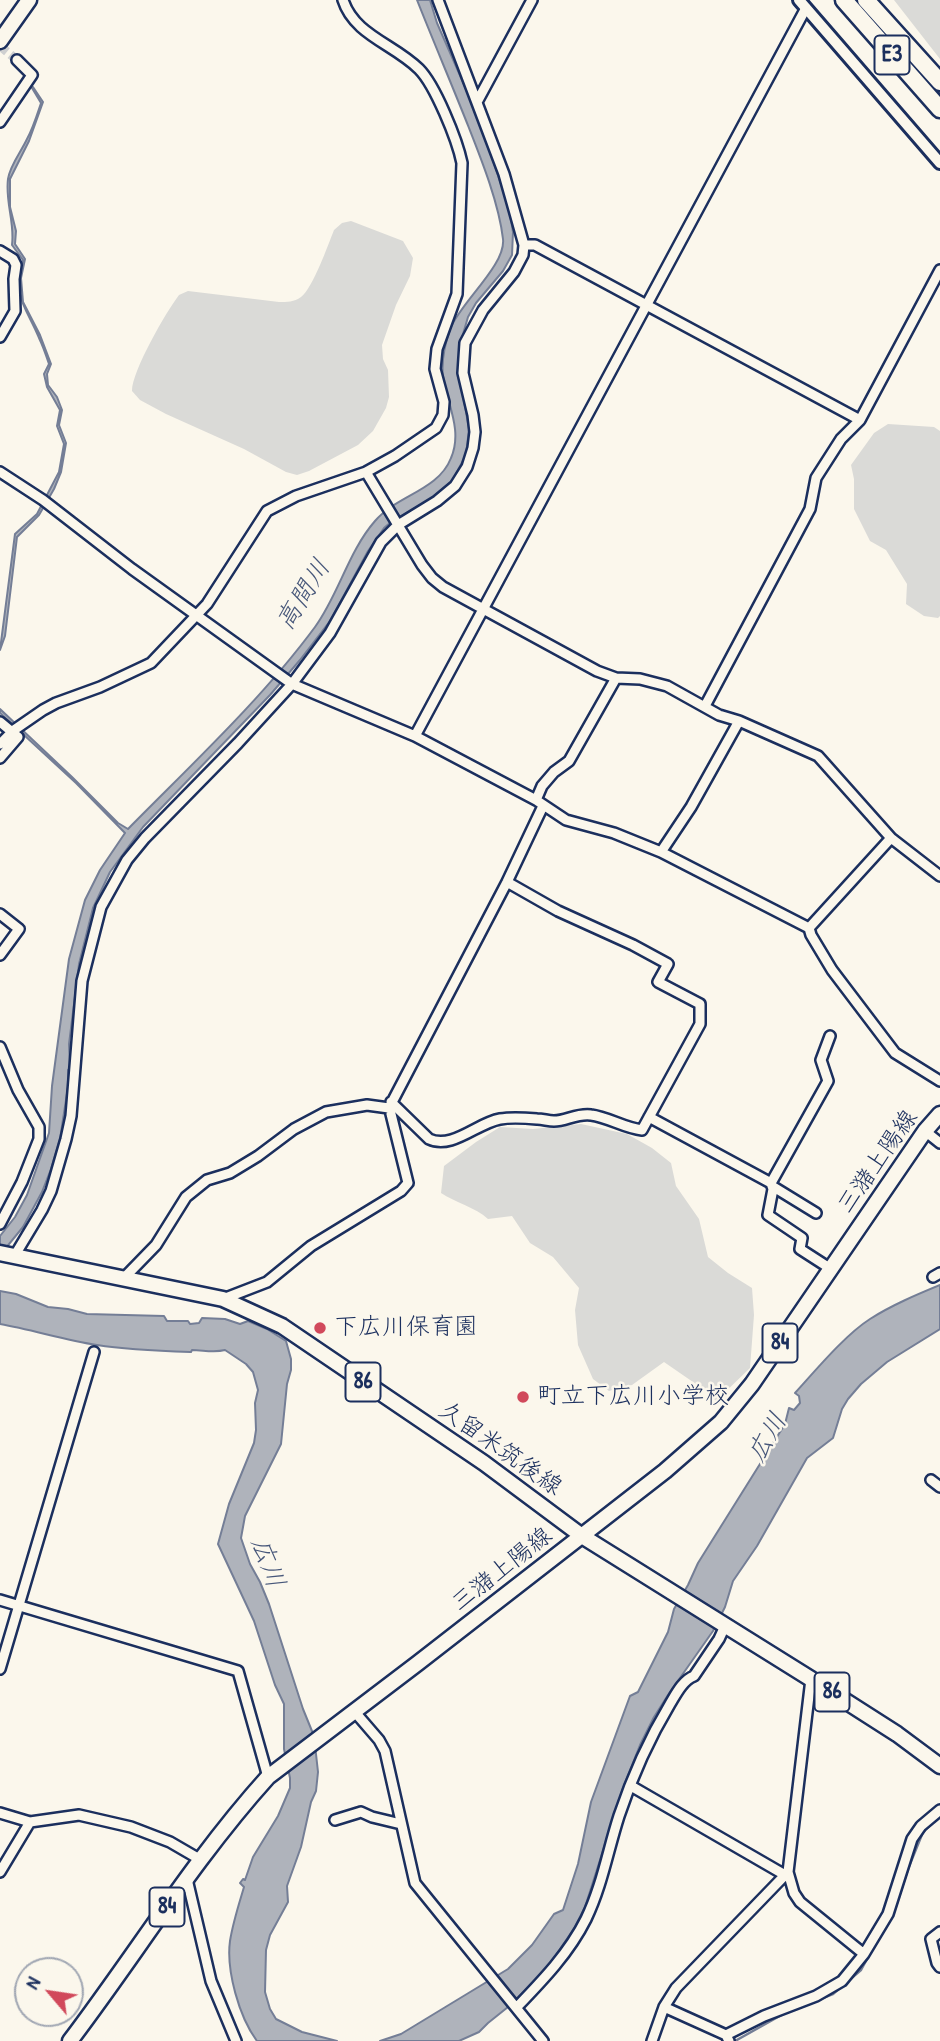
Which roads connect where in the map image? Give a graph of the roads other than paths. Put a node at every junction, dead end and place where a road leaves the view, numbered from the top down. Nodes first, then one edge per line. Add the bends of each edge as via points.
1 (29, 0) edge
2 (343, 0) edge
3 (438, 0) edge
4 (532, 0) edge
5 (844, 0) edge
6 (866, 0) edge
7 (803, 4) edge
8 (0, 41) edge
9 (18, 60) tunnel mouth
10 (940, 82) edge
11 (477, 102) junction
12 (940, 108) edge
13 (0, 122) edge
14 (940, 163) edge
15 (524, 245) junction
16 (0, 251) edge
17 (940, 270) edge
18 (645, 306) junction
19 (0, 337) edge
20 (860, 420) junction
21 (0, 472) edge
22 (366, 472) junction
23 (397, 524) junction
24 (484, 609) junction
25 (195, 614) junction
26 (615, 678) junction
27 (292, 684) junction
28 (705, 706) junction
29 (739, 721) junction
30 (0, 722) edge
31 (15, 730) junction
32 (415, 736) junction
33 (0, 744) edge
34 (0, 758) edge
35 (539, 803) junction
36 (891, 838) junction
37 (661, 852) junction
38 (940, 876) edge
39 (507, 882) junction
40 (0, 914) edge
41 (809, 928) junction
42 (0, 955) edge
43 (830, 1036) dead end
44 (0, 1046) edge
45 (940, 1081) edge
46 (391, 1102) junction
47 (391, 1114) dead end
48 (940, 1114) edge
49 (649, 1117) junction
50 (925, 1131) junction
51 (940, 1143) edge
52 (771, 1185) junction
53 (816, 1213) dead end
54 (0, 1224) edge
55 (8, 1254) edge
56 (831, 1269) junction
57 (123, 1279) junction
58 (223, 1299) junction
59 (94, 1352) dead end
60 (931, 1480) dead end
61 (940, 1488) edge
62 (582, 1536) junction
63 (0, 1600) edge
64 (19, 1605) junction
65 (723, 1625) junction
66 (0, 1669) edge
67 (811, 1679) junction
68 (354, 1711) junction
69 (940, 1766) edge
70 (272, 1774) junction
71 (631, 1786) junction
72 (940, 1810) edge
73 (0, 1813) edge
74 (335, 1820) dead end
75 (30, 1822) junction
76 (401, 1824) junction
77 (201, 1860) junction
78 (0, 1872) edge
79 (786, 1873) junction
80 (187, 1879) junction
81 (940, 1932) edge
82 (864, 1954) junction
83 (940, 1967) edge
84 (515, 2005) junction
85 (664, 2007) junction
86 (727, 2038) edge
87 (70, 2041) edge
88 (236, 2041) edge
89 (543, 2041) edge
90 (652, 2041) edge

1 - 8 main road
2 - 22 street via 359,26 421,71 458,143 462,163 457,293 437,349 435,369 443,415 436,428
3 - 11 street
4 - 11 street
5 - 12 highway, E3
6 - 10 highway, E3
7 - 14 street
7 - 18 street
9 - 13 street via 32,75
11 - 15 street
15 - 18 street via 535,245
15 - 23 street via 514,272 483,310 465,343 463,373 475,432 467,467 455,486 437,501
16 - 19 street via 16,265 15,311
17 - 20 street
18 - 20 street
18 - 24 street
20 - 28 street via 841,439 816,478 810,509
21 - 25 street
22 - 23 street
22 - 25 street via 267,511
23 - 24 street via 432,578
23 - 27 street via 381,542 330,633
24 - 26 street
24 - 32 street
25 - 27 street
25 - 31 street via 151,663 56,703
26 - 28 street via 667,686
26 - 35 street via 569,761 542,786
27 - 32 street
27 - 55 street via 145,838 101,907 82,981 66,1139 42,1210
28 - 29 street
29 - 36 street via 818,756
29 - 37 street
30 - 31 street
31 - 33 street
31 - 34 street via 18,737
32 - 35 street
35 - 37 street via 566,820
35 - 39 street
36 - 38 street
36 - 41 street
37 - 41 street
39 - 46 street
39 - 49 street via 668,964 658,982 699,1004 700,1024
40 - 42 street via 19,929
41 - 45 street via 832,970 895,1053
43 - 52 street via 821,1060 828,1081
44 - 54 street via 39,1127 39,1139
46 - 49 street via 435,1142 500,1119 555,1121 591,1115 642,1130
46 - 57 street via 389,1108 367,1105 326,1112 230,1173 207,1180 186,1197 156,1245
47 - 58 street via 408,1183 401,1191 312,1246 267,1282
48 - 50 main road, 三潴上陽線 / 84
49 - 52 street
50 - 51 street
50 - 56 main road, 三潴上陽線 / 84
52 - 53 street
52 - 56 street via 768,1215 802,1237 800,1249
55 - 57 main road, 久留米筑後線 / 86
56 - 62 main road, 三潴上陽線 / 84 via 721,1422
57 - 58 main road, 久留米筑後線 / 86
58 - 62 main road, 久留米筑後線 / 86 via 282,1326 484,1463
59 - 64 street
60 - 61 street
62 - 65 main road, 久留米筑後線 / 86
62 - 68 main road, 三潴上陽線 / 84
63 - 64 street
64 - 66 street
64 - 70 street via 238,1671
65 - 67 main road, 久留米筑後線 / 86
65 - 71 street via 719,1639 656,1727
67 - 69 main road, 久留米筑後線 / 86
67 - 79 street
68 - 70 main road, 三潴上陽線 / 84
68 - 76 street via 385,1751
70 - 77 main road, 三潴上陽線 / 84
71 - 79 street
71 - 84 street via 586,1919 554,1967
72 - 82 street via 912,1839 888,1914
73 - 75 street
74 - 76 street via 361,1812
75 - 77 street via 79,1815 131,1827
75 - 78 street
76 - 84 street via 415,1883
77 - 80 main road, 三潴上陽線 / 84
79 - 82 street via 800,1902
79 - 85 street via 676,1988
80 - 87 main road, 三潴上陽線 / 84
80 - 88 street via 211,1981
81 - 83 street via 931,1939
82 - 86 street via 842,1981
84 - 89 street
85 - 86 street
85 - 90 street

